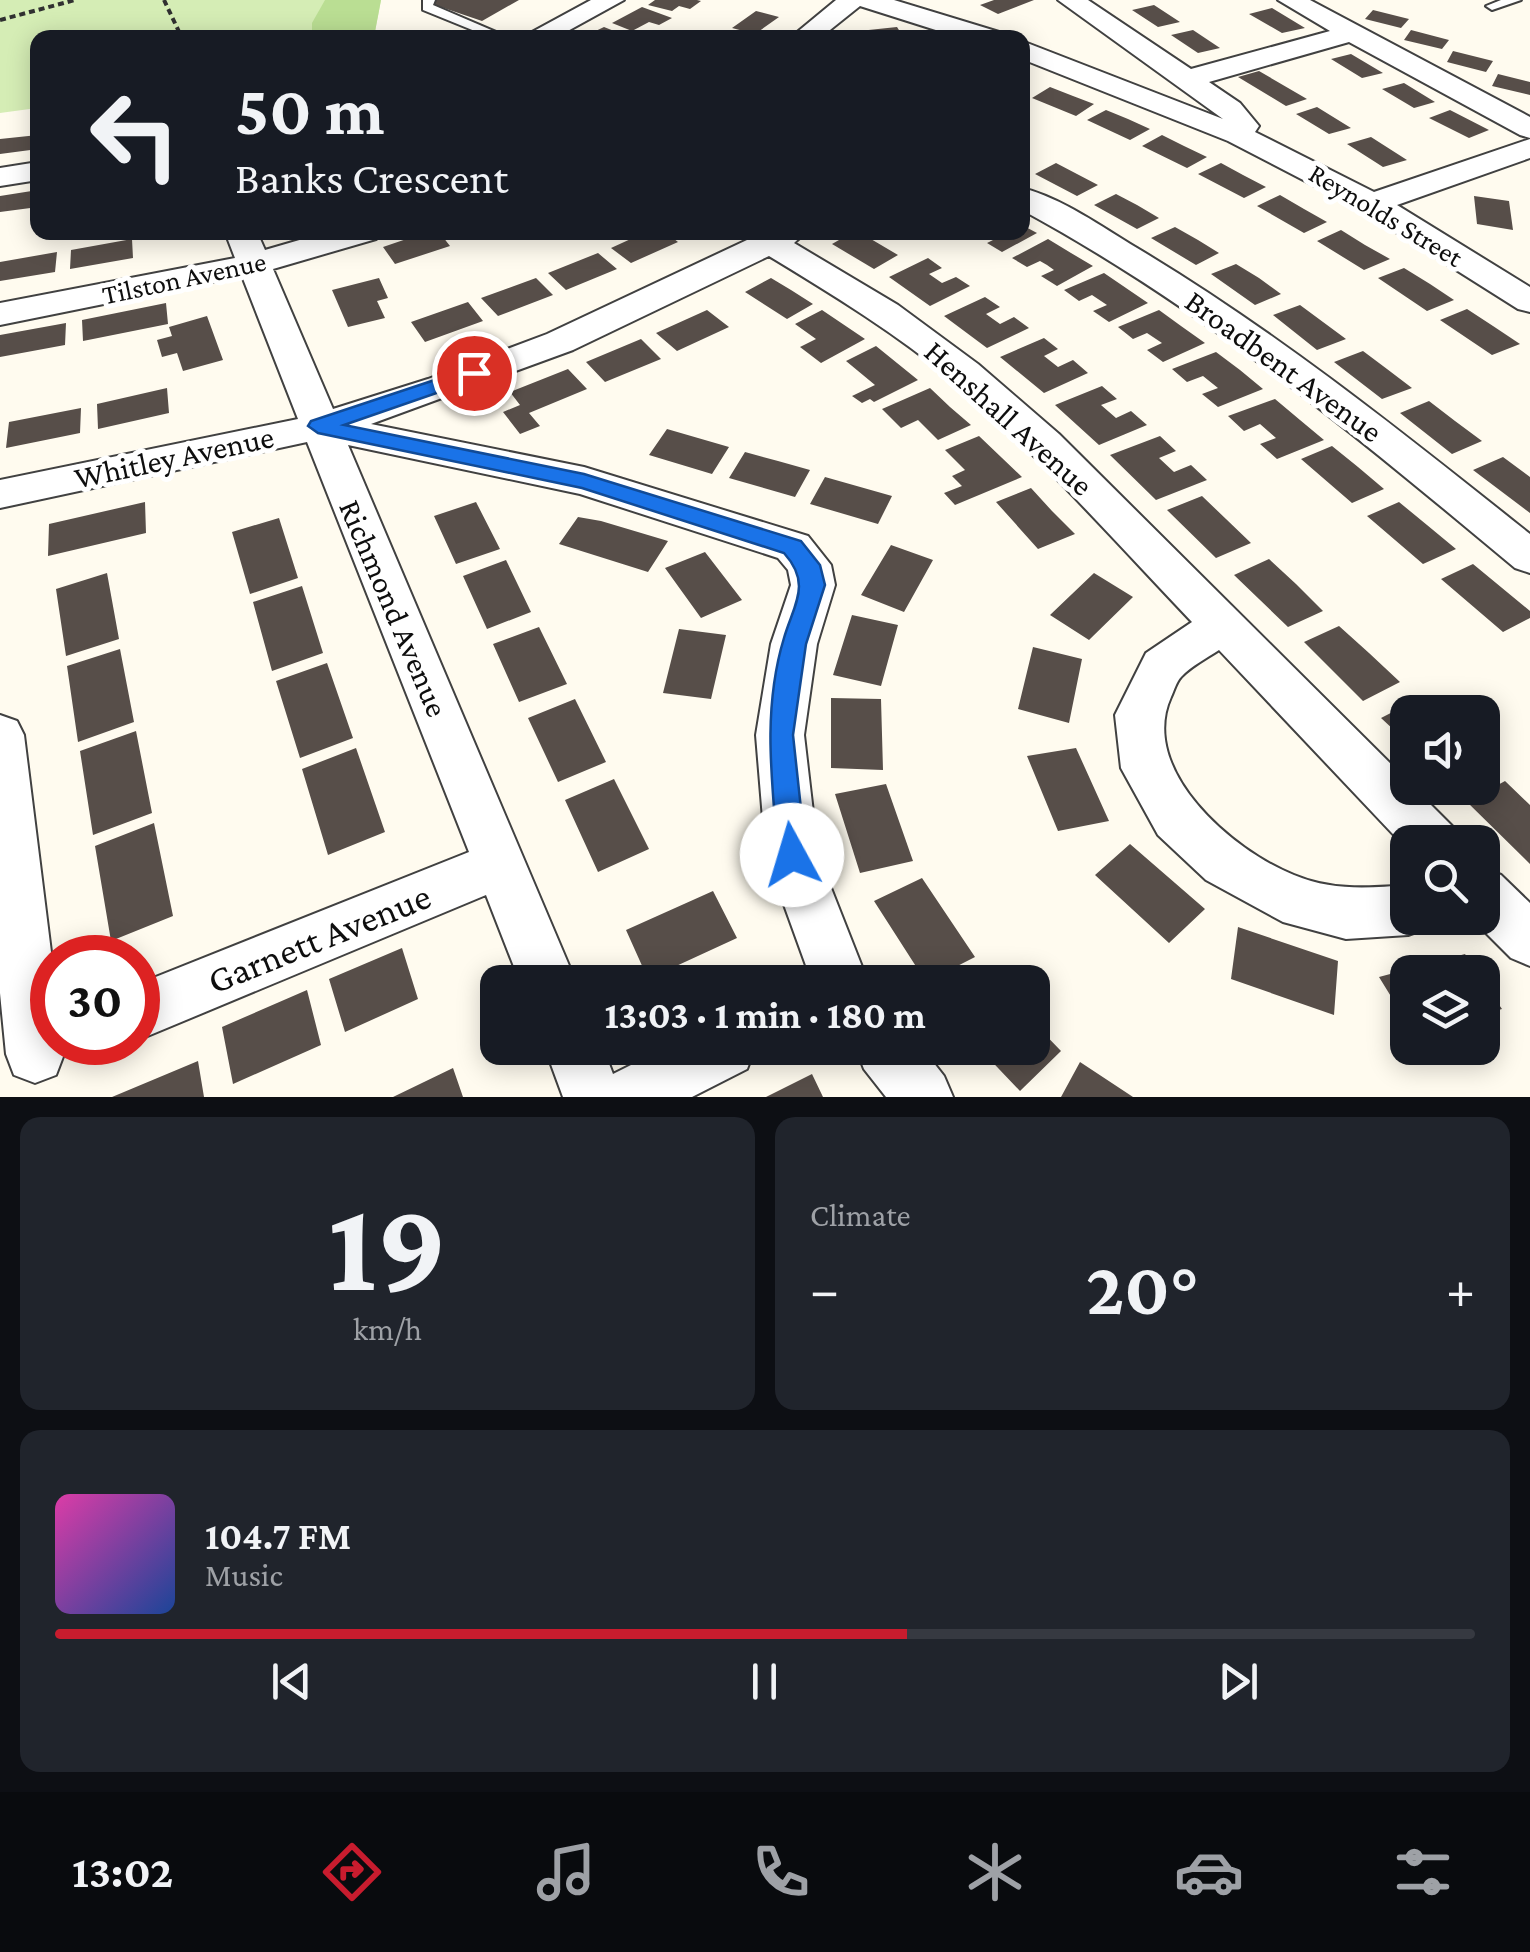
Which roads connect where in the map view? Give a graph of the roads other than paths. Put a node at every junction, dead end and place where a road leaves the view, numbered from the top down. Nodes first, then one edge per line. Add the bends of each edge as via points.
1 (429, 0) edge
2 (611, 0) edge
3 (852, 0) edge
4 (868, 0) edge
5 (1291, 0) edge
6 (1515, 0) edge
7 (1492, 6) dead end
8 (484, 30) edge
9 (550, 30) edge
10 (813, 30) edge
11 (964, 30) edge
12 (1048, 33) edge
13 (1354, 33) junction
14 (1187, 79) junction
15 (1530, 129) edge
16 (1238, 135) junction
17 (1530, 148) edge
18 (30, 172) edge
19 (0, 176) edge
20 (1030, 201) edge
21 (1372, 203) junction
22 (306, 240) edge
23 (777, 240) edge
24 (784, 240) edge
25 (247, 248) edge
26 (1530, 302) edge
27 (0, 314) edge
28 (318, 426) junction
29 (0, 494) edge
30 (1530, 558) edge
31 (1221, 625) junction
32 (0, 734) edge
33 (1417, 825) edge
34 (500, 864) junction
35 (1500, 910) edge
36 (1390, 912) edge
37 (1530, 940) edge
38 (541, 965) edge
39 (834, 965) edge
40 (160, 1003) edge
41 (30, 1035) edge
42 (581, 1065) edge
43 (693, 1065) edge
44 (898, 1065) edge
45 (594, 1097) edge
46 (630, 1097) edge
47 (923, 1097) edge

1 - 8 lane via 427,7
2 - 9 street
3 - 10 street
4 - 11 street
5 - 13 street
6 - 7 lane
12 - 14 street
12 - 16 street, Reynolds Street
13 - 14 street
13 - 15 street
14 - 16 street via 1240,118
16 - 21 street, Reynolds Street
17 - 21 street
18 - 19 street
20 - 30 street, Broadbent Avenue via 1218,314
21 - 26 street, Reynolds Street
22 - 25 street, Tilston Avenue
23 - 28 street, Whitley Avenue via 576,334
24 - 31 street, Henshall Avenue via 964,372 1046,443
25 - 27 street, Tilston Avenue
25 - 28 street, Richmond Avenue
28 - 29 street, Whitley Avenue
28 - 34 street, Richmond Avenue
28 - 39 street via 584,481 792,547 808,565 813,585 794,644 780,735 792,855
31 - 33 street, Henshall Avenue
31 - 36 street via 1180,645 1146,686 1139,728 1158,795 1218,860 1252,884 1289,901 1363,916
32 - 41 street
34 - 38 street, Richmond Avenue
34 - 40 street, Garnett Avenue
35 - 37 street
42 - 45 street
43 - 46 street
44 - 47 street

